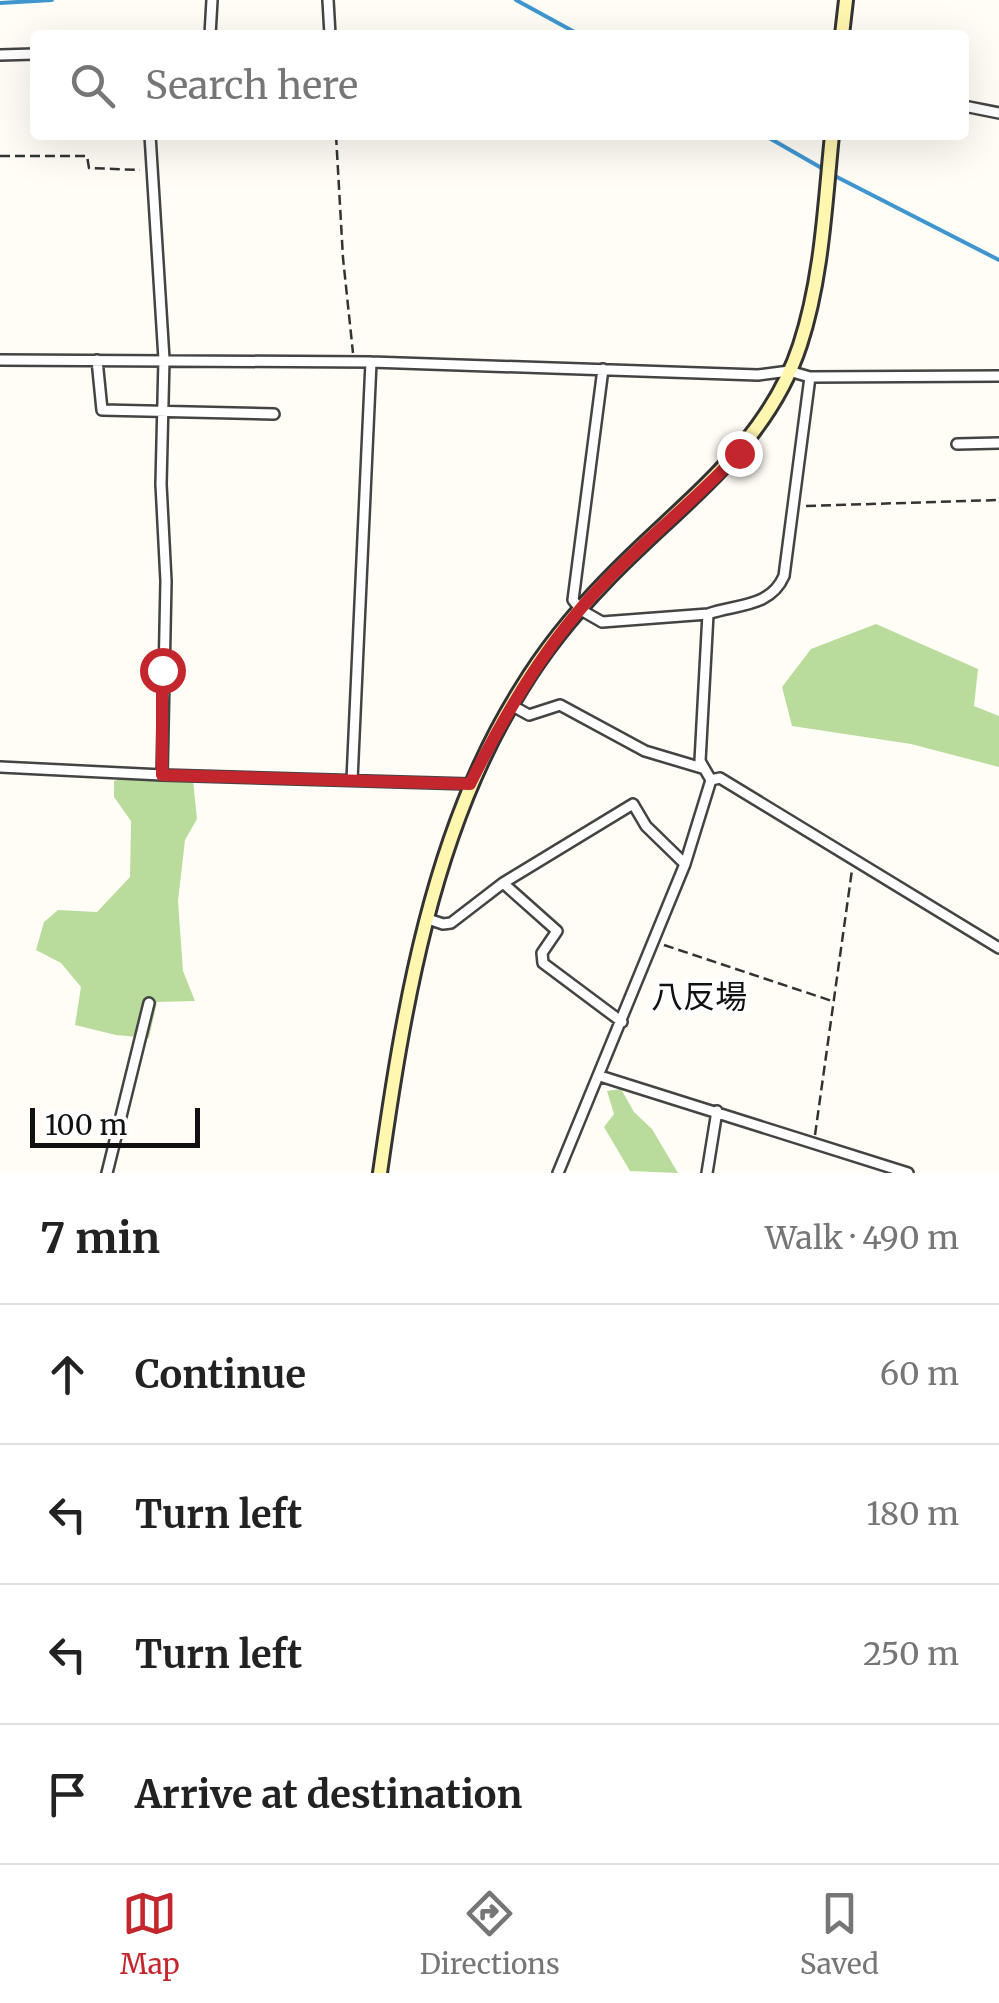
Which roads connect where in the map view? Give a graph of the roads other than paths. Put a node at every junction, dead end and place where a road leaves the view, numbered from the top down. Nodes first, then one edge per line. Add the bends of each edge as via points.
1 (212, 0) edge
2 (328, 0) edge
3 (846, 0) edge
4 (210, 30) edge
5 (330, 30) edge
6 (843, 30) edge
7 (30, 54) edge
8 (0, 55) edge
9 (969, 107) edge
10 (999, 113) edge
11 (150, 140) edge
12 (831, 140) edge
13 (164, 359) junction
14 (0, 360) edge
15 (97, 360) junction
16 (371, 362) junction
17 (603, 369) junction
18 (789, 372) junction
19 (999, 376) edge
20 (810, 377) junction
21 (161, 411) junction
22 (274, 414) dead end
23 (957, 444) dead end
24 (999, 444) edge
25 (581, 610) junction
26 (708, 614) junction
27 (511, 706) junction
28 (0, 767) edge
29 (702, 768) junction
30 (162, 775) junction
31 (352, 780) junction
32 (711, 780) junction
33 (470, 784) junction
34 (685, 864) junction
35 (502, 884) junction
36 (428, 920) junction
37 (999, 948) edge
38 (149, 1002) dead end
39 (622, 1022) junction
40 (600, 1076) junction
41 (717, 1111) junction
42 (107, 1173) edge
43 (380, 1173) edge
44 (558, 1173) edge
45 (707, 1173) edge
46 (908, 1173) edge

1 - 4 street
2 - 5 street
3 - 6 street
7 - 8 street
9 - 10 street
11 - 13 street
12 - 18 street via 810,310
13 - 15 street
13 - 16 street
13 - 21 street
14 - 15 street
15 - 21 street via 102,410
16 - 17 street
16 - 31 street
17 - 18 street
17 - 25 street via 574,600
18 - 20 street
18 - 25 street via 739,453
19 - 20 street
20 - 26 street via 784,576 778,589 741,608
21 - 22 street
21 - 30 street
23 - 24 street
25 - 26 street via 602,622
25 - 27 street
26 - 29 street
27 - 29 street via 528,715 560,705 645,751
27 - 33 street
28 - 30 street
29 - 32 street
30 - 31 street
31 - 33 street
32 - 34 street
32 - 37 street via 720,778
33 - 36 street
34 - 35 street via 632,804
34 - 39 street
35 - 36 street via 451,922
35 - 39 street via 557,931 542,953 544,963
36 - 43 street
38 - 42 street
39 - 40 street
40 - 41 street
40 - 44 street
41 - 45 street
41 - 46 street

